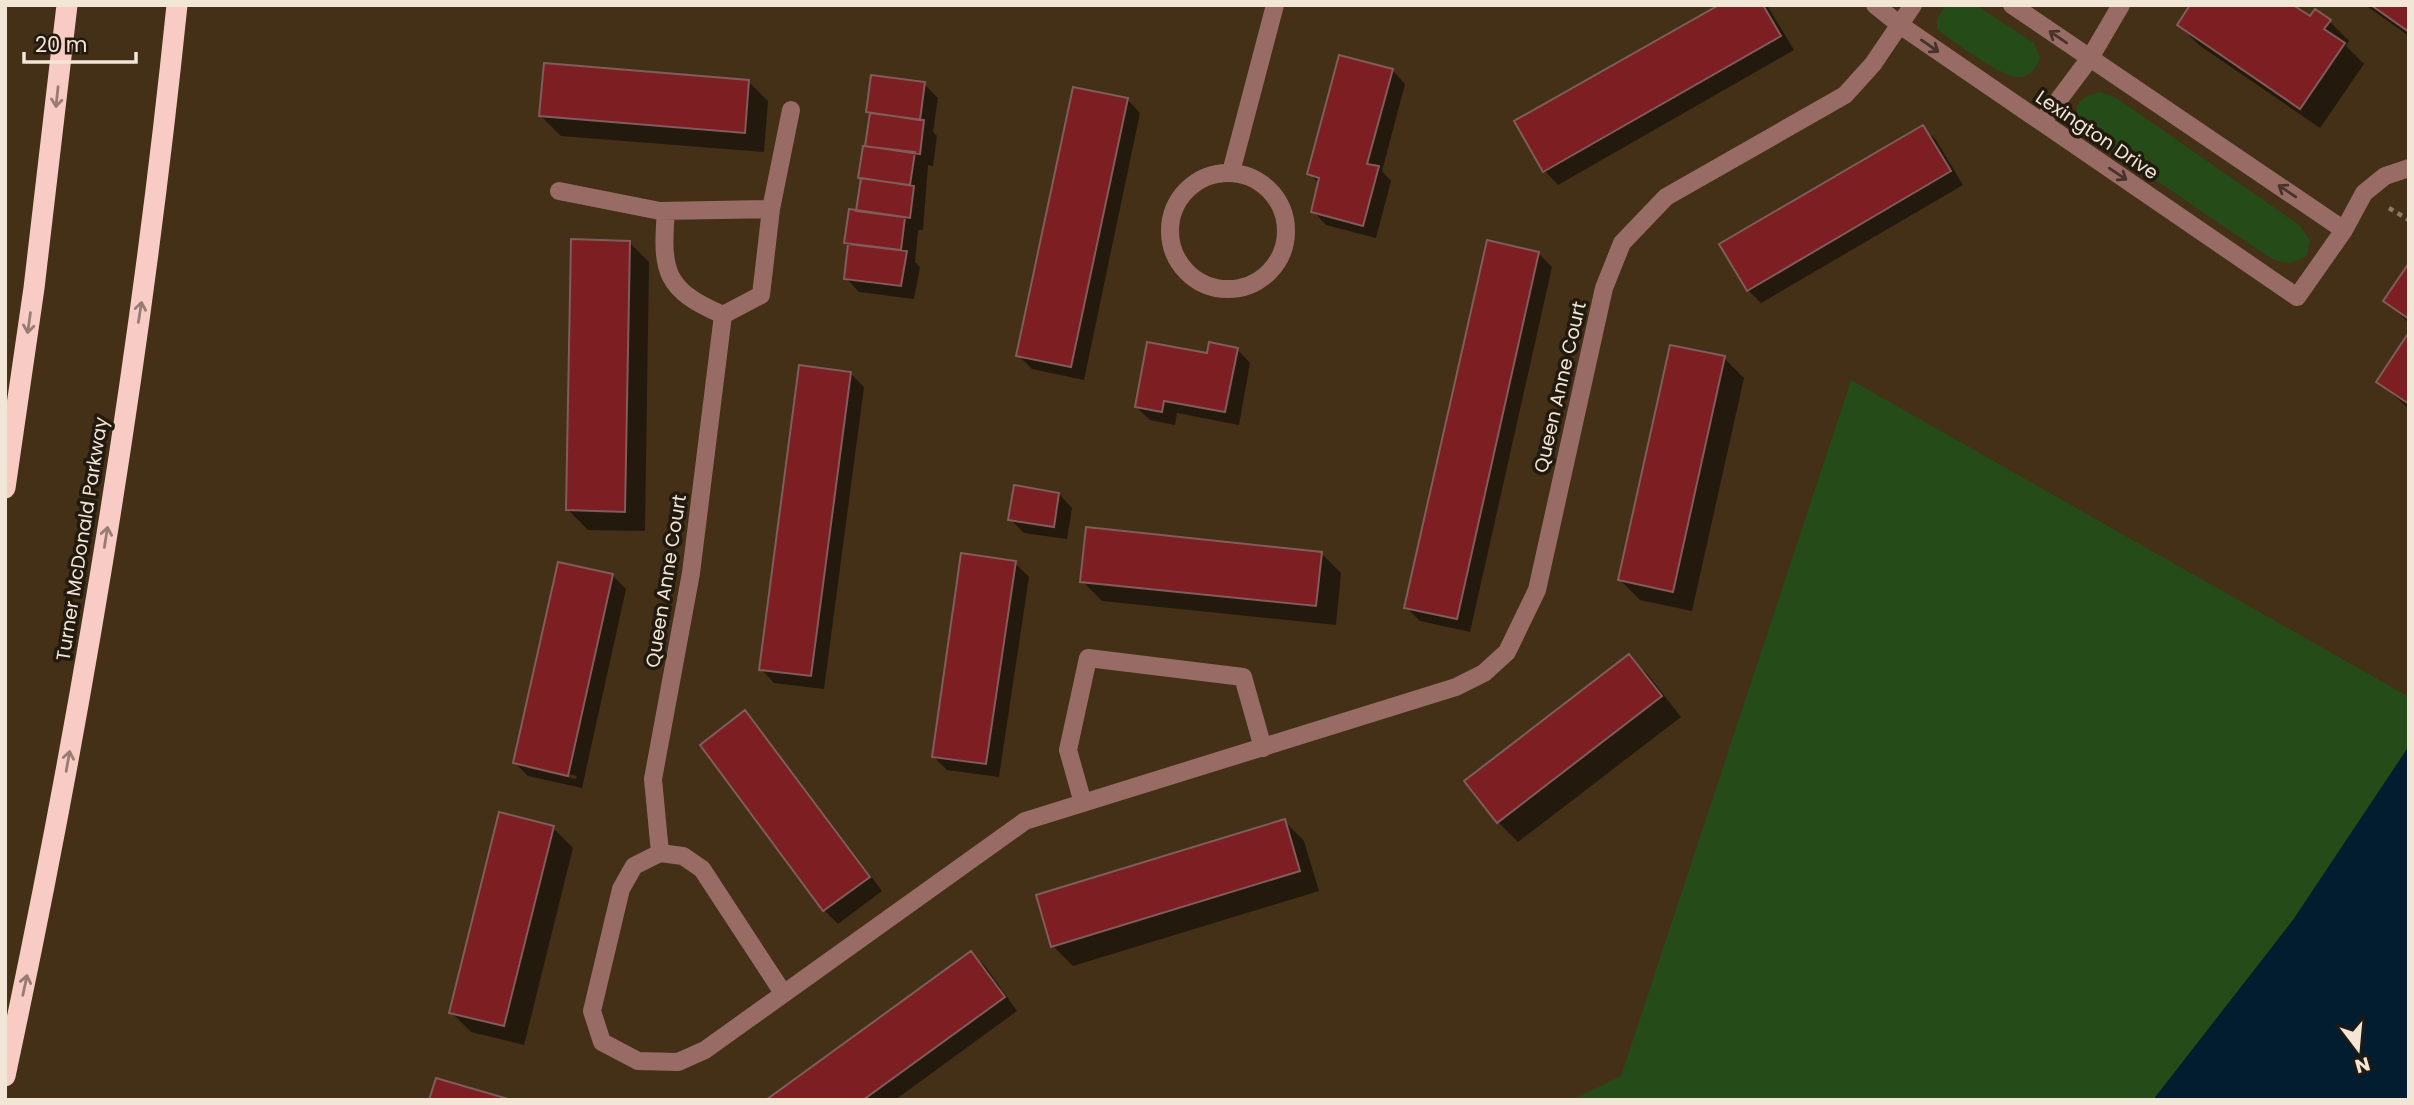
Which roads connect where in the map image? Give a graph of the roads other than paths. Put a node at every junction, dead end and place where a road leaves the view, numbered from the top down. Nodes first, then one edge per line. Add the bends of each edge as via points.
1 (67, 5) edge
2 (177, 5) edge
3 (1275, 5) edge
4 (1875, 5) edge
5 (1913, 5) edge
6 (2012, 5) edge
7 (2121, 5) edge
8 (1900, 25) junction
9 (2090, 58) junction
10 (792, 110) dead end
11 (2042, 122) junction
12 (2409, 168) edge
13 (1231, 172) junction
14 (559, 191) dead end
15 (771, 209) junction
16 (666, 211) junction
17 (2344, 230) junction
18 (723, 315) junction
19 (5, 488) edge
20 (1263, 747) junction
21 (1083, 803) junction
22 (660, 853) junction
23 (783, 993) junction
24 (5, 1076) edge

1 -> 19 highway via 45,206
24 -> 2 highway, Turner McDonald Parkway via 52,846 103,556 147,266
3 - 13 street
4 - 8 street, Lexington Drive
5 - 8 street, Queen Anne Court
9 -> 6 street
7 - 9 street
8 -> 11 street, Lexington Drive
8 - 20 street, Queen Anne Court via 1845,95 1666,197 1622,243 1604,288 1537,590 1507,652 1484,673 1456,688
9 - 11 street
17 -> 9 street
10 - 15 street
11 -> 17 street, Lexington Drive via 2297,298
12 - 17 street via 2385,176 2364,193
13 - 13 street via 1210,175 1191,186 1177,202 1170,223 1171,244 1179,264 1194,280 1216,289 1241,288 1263,279 1279,261 1287,238 1285,215 1273,193 1255,178
14 - 16 street
15 - 16 street
15 - 18 street via 761,295
16 - 18 street via 663,243 671,279 688,297
18 - 22 street, Queen Anne Court via 691,573 653,779
20 - 21 street, Queen Anne Court
20 - 21 street via 1243,677 1088,658 1068,750
21 - 23 street, Queen Anne Court via 1025,821
22 - 23 street via 683,856 702,869
22 - 23 street, Queen Anne Court via 634,866 621,889 592,1012 603,1042 638,1061 677,1062 705,1050

